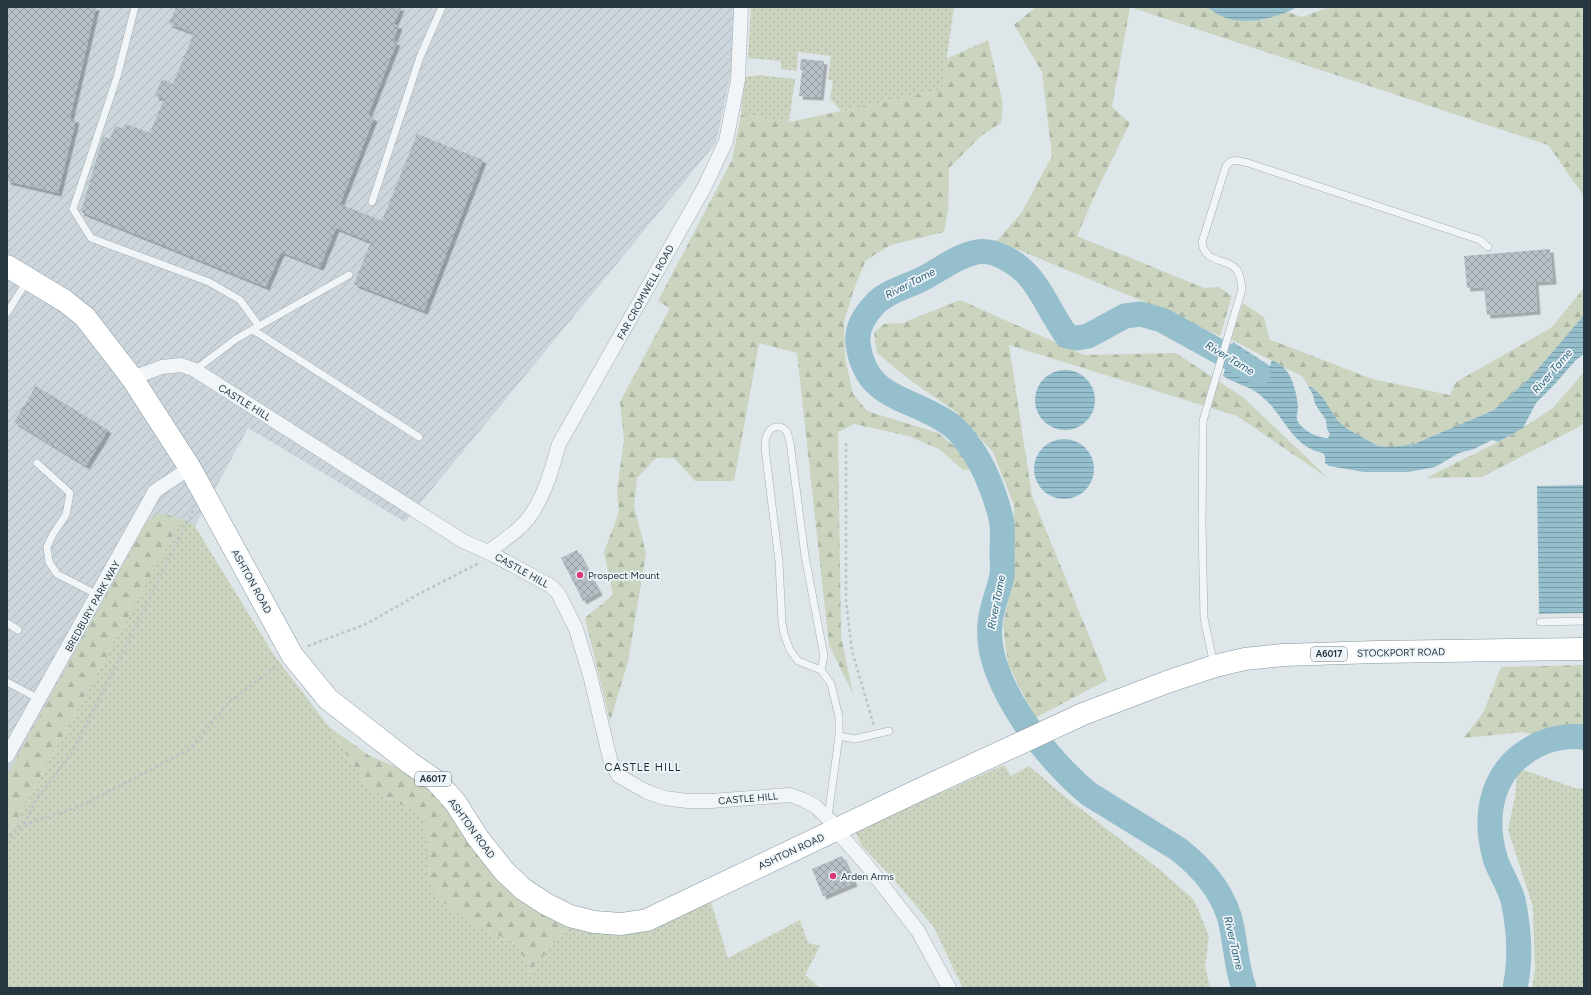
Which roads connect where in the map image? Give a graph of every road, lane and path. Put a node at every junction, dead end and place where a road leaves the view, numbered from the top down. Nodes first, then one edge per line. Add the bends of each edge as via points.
1 (135, 7) edge
2 (442, 7) edge
3 (741, 7) edge
4 (372, 202) dead end
5 (1488, 247) dead end
6 (7, 266) edge
7 (349, 275) dead end
8 (28, 279) junction
9 (7, 314) edge
10 (256, 328) junction
11 (194, 370) junction
12 (132, 378) junction
13 (419, 437) dead end
14 (846, 443) dead end
15 (37, 463) dead end
16 (190, 468) junction
17 (202, 491) junction
18 (488, 552) junction
19 (98, 595) junction
20 (1584, 621) edge
21 (1540, 622) dead end
22 (7, 623) edge
23 (18, 630) dead end
24 (1584, 649) edge
25 (292, 655) junction
26 (1215, 666) junction
27 (821, 670) junction
28 (7, 682) edge
29 (39, 699) junction
30 (1083, 714) joint
31 (889, 731) dead end
32 (877, 734) junction
33 (839, 736) junction
34 (7, 756) edge
35 (832, 824) junction
36 (24, 825) junction
37 (7, 842) edge
38 (949, 988) edge

1 - 10 lane via 117,77 73,210 91,238 209,282 240,300
2 - 4 lane via 420,57
3 - 18 street, FAR CROMWELL ROAD via 738,80 726,141 704,188 559,444 544,490 532,514
5 - 26 lane via 1480,240 1235,160 1226,166 1202,242 1203,248 1210,256 1238,271 1242,289 1203,421 1204,618
6 - 8 highway, ASHTON ROAD / A6017
7 - 10 lane
8 - 9 lane
8 - 12 highway, ASHTON ROAD / A6017 via 65,301 85,317
10 - 11 lane via 236,339
10 - 13 lane
11 - 12 street, CASTLE HILL via 181,365 162,367
11 - 18 street, CASTLE HILL via 463,541
12 - 16 highway, ASHTON ROAD / A6017
14 - 32 path via 846,601 852,651
15 - 19 lane via 70,493 66,515 47,547 49,562 57,574
16 - 17 highway, ASHTON ROAD / A6017
16 - 19 street, BREDBURY PARK WAY via 155,491
17 - 25 highway, ASHTON ROAD / A6017
17 - 36 path via 73,751 37,799
18 - 25 path via 477,565 366,624 308,646
18 - 35 street, CASTLE HILL via 541,579 558,593 576,629 611,763 619,776 647,792 687,801 790,795 815,806
19 - 29 street, BREDBURY PARK WAY
20 - 21 lane
22 - 23 lane
24 - 26 highway, STOCKPORT ROAD / A6017 via 1283,655 1245,659
25 - 35 highway, ASHTON ROAD / A6017 via 328,699 436,781 455,802 504,872 523,889 570,916 594,922 621,924 647,920
25 - 36 path via 229,702 189,750 79,807
26 - 30 highway, STOCKPORT ROAD / A6017
27 - 27 lane via 798,661 790,650 782,622 780,570 766,456 768,432 773,427 782,428 787,432 790,442 805,556 824,656
27 - 33 lane via 831,684 836,700 840,717
28 - 29 lane
29 - 34 street, BREDBURY PARK WAY
30 - 35 highway, ASHTON ROAD / A6017 via 1012,748
31 - 32 lane
32 - 33 lane via 855,740
33 - 35 lane
35 - 38 street, CASTLE HILL via 918,930
36 - 37 path

